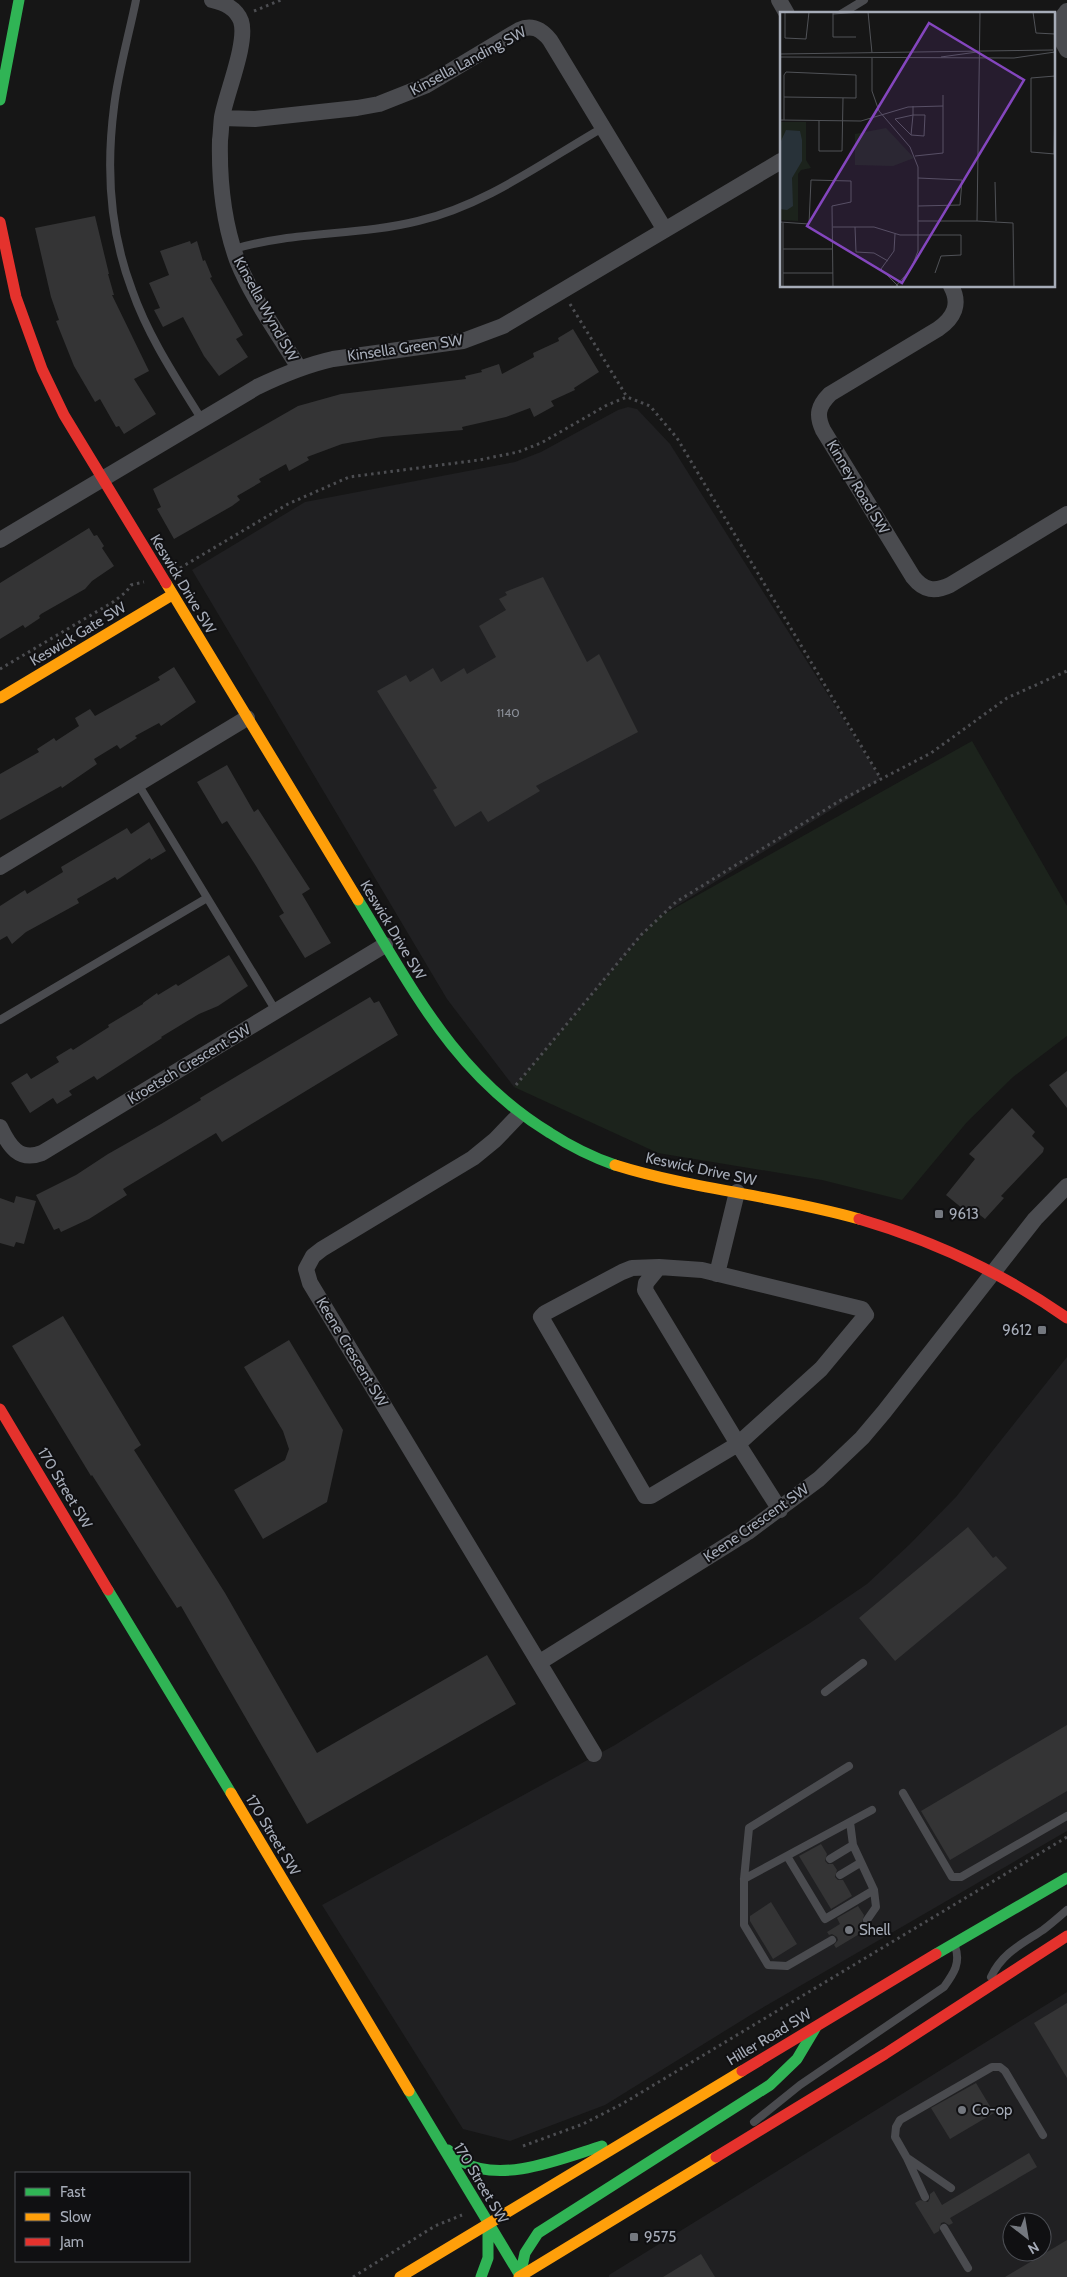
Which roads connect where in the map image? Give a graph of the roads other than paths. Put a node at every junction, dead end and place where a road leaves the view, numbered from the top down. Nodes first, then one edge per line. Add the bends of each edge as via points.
1 (19, 0) edge
2 (136, 0) edge
3 (212, 0) edge
4 (779, 0) edge
5 (864, 0) edge
6 (1067, 11) edge
7 (786, 12) edge
8 (844, 12) edge
9 (1067, 50) edge
10 (0, 100) edge
11 (222, 118) junction
12 (604, 127) junction
13 (780, 162) edge
14 (0, 222) edge
15 (666, 230) junction
16 (234, 250) junction
17 (952, 288) edge
18 (300, 368) junction
19 (202, 420) junction
20 (103, 479) junction
21 (1067, 514) edge
22 (1, 536) edge
23 (172, 595) junction
24 (0, 698) edge
25 (247, 718) junction
26 (138, 784) junction
27 (0, 868) edge
28 (207, 898) junction
29 (385, 946) junction
30 (276, 1011) junction
31 (0, 1020) edge
32 (519, 1115) junction
33 (0, 1127) edge
34 (1067, 1186) edge
35 (737, 1192) junction
36 (659, 1267) junction
37 (992, 1272) junction
38 (717, 1274) junction
39 (1067, 1318) edge
40 (0, 1408) edge
41 (738, 1444) junction
42 (780, 1510) junction
43 (540, 1662) junction
44 (863, 1663) dead end
45 (825, 1692) dead end
46 (594, 1754) dead end
47 (849, 1766) dead end
48 (903, 1793) dead end
49 (872, 1810) dead end
50 (1067, 1816) edge
51 (850, 1822) junction
52 (853, 1846) junction
53 (787, 1856) junction
54 (830, 1859) dead end
55 (860, 1863) junction
56 (809, 1872) dead end
57 (840, 1874) dead end
58 (800, 1877) junction
59 (744, 1878) junction
60 (1067, 1878) edge
61 (818, 1888) dead end
62 (874, 1890) junction
63 (810, 1893) junction
64 (1067, 1910) edge
65 (867, 1920) dead end
66 (1067, 1936) edge
67 (832, 1940) dead end
68 (954, 1943) junction
69 (987, 1988) junction
70 (816, 2026) junction
71 (1043, 2135) dead end
72 (437, 2138) junction
73 (632, 2138) junction
74 (908, 2158) junction
75 (699, 2168) junction
76 (950, 2188) dead end
77 (925, 2197) dead end
78 (488, 2223) junction
79 (944, 2228) dead end
80 (968, 2268) dead end
81 (400, 2277) edge
82 (481, 2277) edge
83 (520, 2277) edge

1 - 10 main road
2 - 19 lane via 114,105 110,192 131,290 161,353
3 - 11 street, Kinsella Wynd SW via 230,6 242,23 241,44
4 - 7 street
5 - 8 lane
6 - 9 street via 1058,24 1058,32
11 - 12 street, Kinsella Landing SW via 255,120 379,104 428,85 526,27 543,32 550,40
11 - 16 street, Kinsella Wynd SW via 222,197
12 - 15 street, Kinsella Landing SW
12 - 16 lane via 503,188 453,210 386,228 257,242
13 - 15 street, Kinsella Green SW
14 - 20 main road, Keswick Drive SW via 6,261 30,343 50,388
15 - 18 street, Kinsella Green SW via 503,326 464,341 347,357
16 - 18 street, Kinsella Wynd SW via 252,290
17 - 21 street, Kinney Road SW via 956,300 952,318 830,394 818,411 823,430 913,577 923,588 936,590 950,585
18 - 19 street, Kinsella Green SW via 257,387
19 - 20 street, Kinsella Green SW
20 - 22 street, Kinsella Green SW
20 - 23 main road, Keswick Drive SW
23 - 24 main road, Keswick Gate SW
23 - 25 main road, Keswick Drive SW
25 - 26 street
25 - 29 main road, Keswick Drive SW
26 - 27 street
26 - 28 lane
28 - 30 lane
28 - 31 lane
29 - 30 street, Kroetsch Crescent SW
29 - 32 main road, Keswick Drive SW via 441,1035 469,1070
30 - 33 street, Kroetsch Crescent SW via 42,1153 33,1156 20,1154 9,1144
32 - 35 main road, Keswick Drive SW via 578,1149 610,1163
32 - 43 street, Keene Crescent SW via 483,1150 322,1249 313,1256 306,1269 310,1283
34 - 37 street, Keene Crescent SW
35 - 37 main road, Keswick Drive SW via 857,1218 944,1249
35 - 38 street
36 - 38 street
36 - 41 street via 646,1283 645,1290
36 - 41 street via 632,1268 622,1272 541,1317 645,1496 651,1496
37 - 39 main road, Keswick Drive SW
37 - 42 street, Keene Crescent SW via 862,1438 819,1480
38 - 41 street via 862,1309 866,1315 821,1369
40 - 72 main road, 170 Street SW
41 - 42 street
42 - 43 street, Keene Crescent SW
43 - 46 street, Keene Crescent SW
44 - 45 lane
47 - 59 lane via 749,1828
48 - 50 lane via 952,1877 961,1877
49 - 51 lane
51 - 52 lane
51 - 53 lane
52 - 54 lane
52 - 55 lane
53 - 58 lane
53 - 59 lane
55 - 57 lane
55 - 62 lane
56 - 58 lane
58 - 63 lane
59 - 67 lane via 744,1925 768,1965 787,1966
60 - 68 main road, Hiller Road SW
61 - 63 lane
62 - 63 lane via 825,1919
62 - 65 lane via 876,1907
64 - 69 lane via 1003,1958 991,1975
66 - 69 main road
68 - 70 main road, Hiller Road SW
68 - 75 lane via 957,1965 944,1987 800,2085
69 - 75 main road
70 - 73 main road, Hiller Road SW
70 - 83 main road via 795,2064 770,2086 538,2233 520,2262
71 - 74 lane via 1005,2071 992,2067 900,2120 895,2137
72 - 73 main road via 461,2162 480,2170 524,2168
72 - 78 main road, 170 Street SW
73 - 78 main road, Hiller Road SW
74 - 76 lane
74 - 77 lane
75 - 83 main road
78 - 81 main road, Hiller Road SW
78 - 82 main road via 489,2249 486,2269
78 - 83 main road, 170 Street SW
79 - 80 lane

